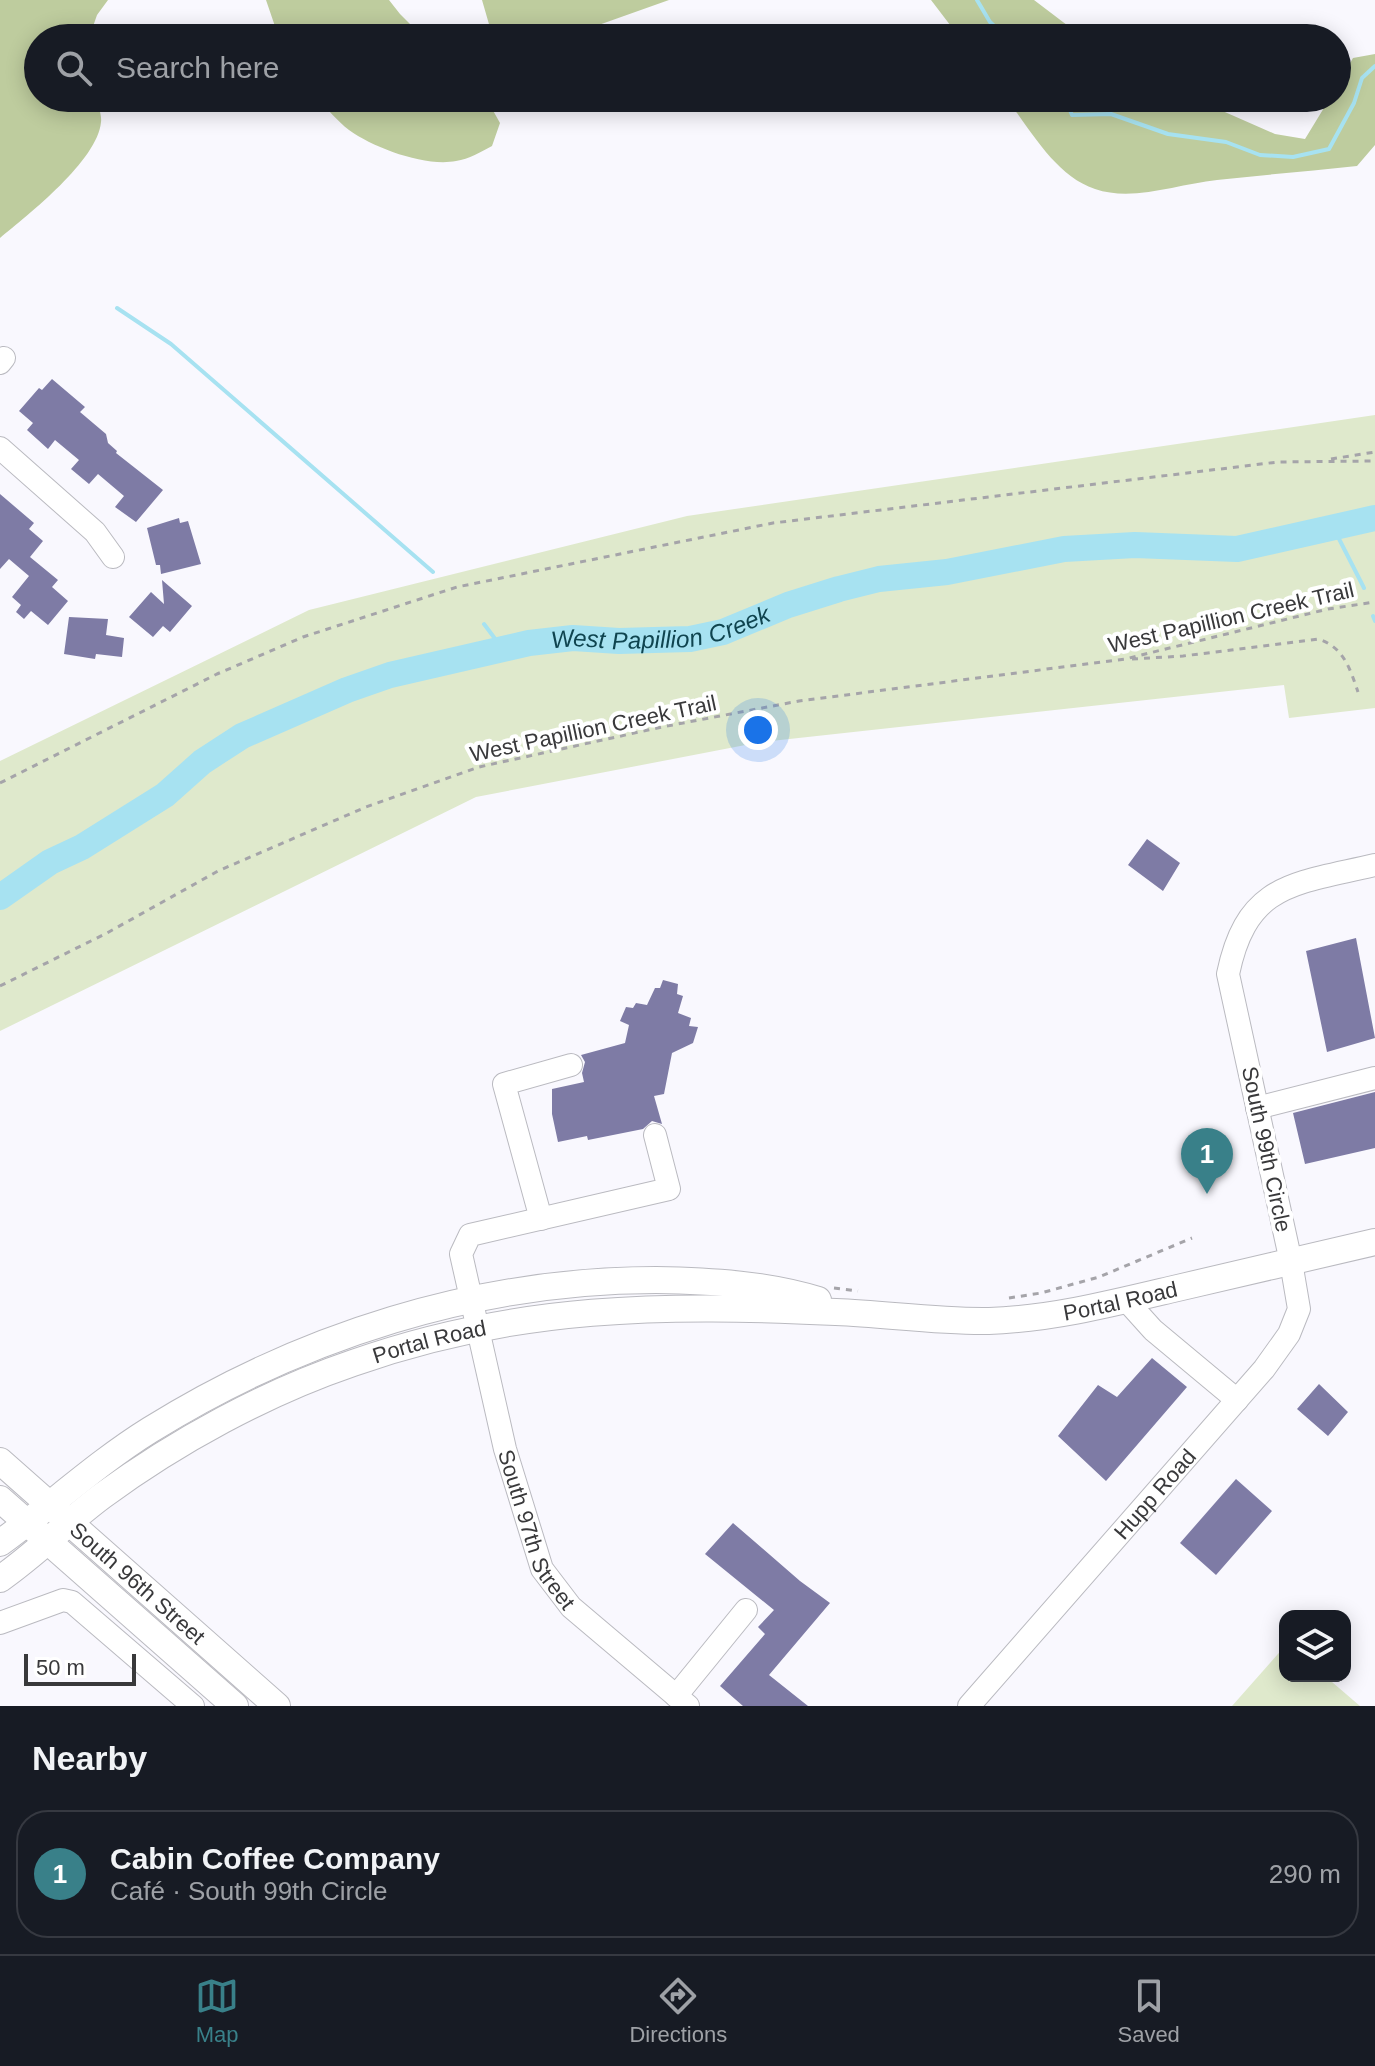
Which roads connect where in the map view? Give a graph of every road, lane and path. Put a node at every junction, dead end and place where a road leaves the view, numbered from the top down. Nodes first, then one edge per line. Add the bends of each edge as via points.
1 (0, 448) edge
2 (1375, 452) edge
3 (1323, 460) junction
4 (1375, 461) edge
5 (113, 557) dead end
6 (1375, 602) edge
7 (1125, 659) junction
8 (1358, 692) dead end
9 (0, 783) edge
10 (1375, 865) edge
11 (0, 986) edge
12 (571, 1065) dead end
13 (1375, 1078) edge
14 (1257, 1108) junction
15 (655, 1135) dead end
16 (541, 1219) junction
17 (1192, 1238) dead end
18 (1375, 1242) edge
19 (1291, 1262) junction
20 (823, 1286) dead end
21 (997, 1299) dead end
22 (472, 1300) junction
23 (1126, 1300) junction
24 (860, 1302) junction
25 (478, 1328) junction
26 (1237, 1400) junction
27 (0, 1461) edge
28 (0, 1499) edge
29 (49, 1503) junction
30 (26, 1521) junction
31 (69, 1523) junction
32 (48, 1542) junction
33 (0, 1543) edge
34 (0, 1579) edge
35 (746, 1610) dead end
36 (0, 1623) edge
37 (242, 1700) edge
38 (682, 1701) edge
39 (193, 1706) edge
40 (277, 1706) edge
41 (969, 1706) edge

1 - 5 street via 95,532
2 - 3 path
3 - 4 path
3 - 9 path via 773,523 457,587 303,637
6 - 7 path, West Papillion Creek Trail
7 - 8 path via 1318,639 1345,659
7 - 11 path, West Papillion Creek Trail via 799,701 479,767 366,807 218,871
10 - 14 street, South 99th Circle via 1285,889 1261,902 1245,922 1228,974
12 - 16 street via 504,1084
13 - 14 street
14 - 19 street, South 99th Circle
15 - 16 street via 669,1189
16 - 22 street, South 97th Street via 470,1235 461,1254
17 - 21 path via 1099,1277
18 - 19 main road, Portal Road
19 - 23 main road, Portal Road
19 - 26 street, Hupp Road via 1299,1309 1289,1334
20 - 24 path
22 - 24 main road, Portal Road via 620,1280 750,1286
22 - 25 street, South 97th Street
22 - 29 main road, Portal Road via 346,1335 249,1376 148,1431
23 - 24 main road, Portal Road via 990,1321 938,1320
23 - 26 street via 1153,1330
24 - 25 main road, Portal Road via 567,1313
25 - 31 main road, Portal Road via 352,1363 241,1412 135,1474
25 - 38 street, South 97th Street via 505,1449 542,1569 571,1607
26 - 41 street, Hupp Road
27 - 29 main road, South 96th Street
28 - 30 main road, South 96th Street
29 - 30 main road, Portal Road
29 - 31 main road, South 96th Street
30 - 32 main road, South 96th Street
30 - 33 main road, Portal Road
31 - 32 main road, Portal Road
31 - 37 main road, South 96th Street
32 - 34 main road, Portal Road
32 - 37 main road, South 96th Street
35 - 38 street
36 - 39 street via 63,1600 72,1602
37 - 40 main road, South 96th Street

